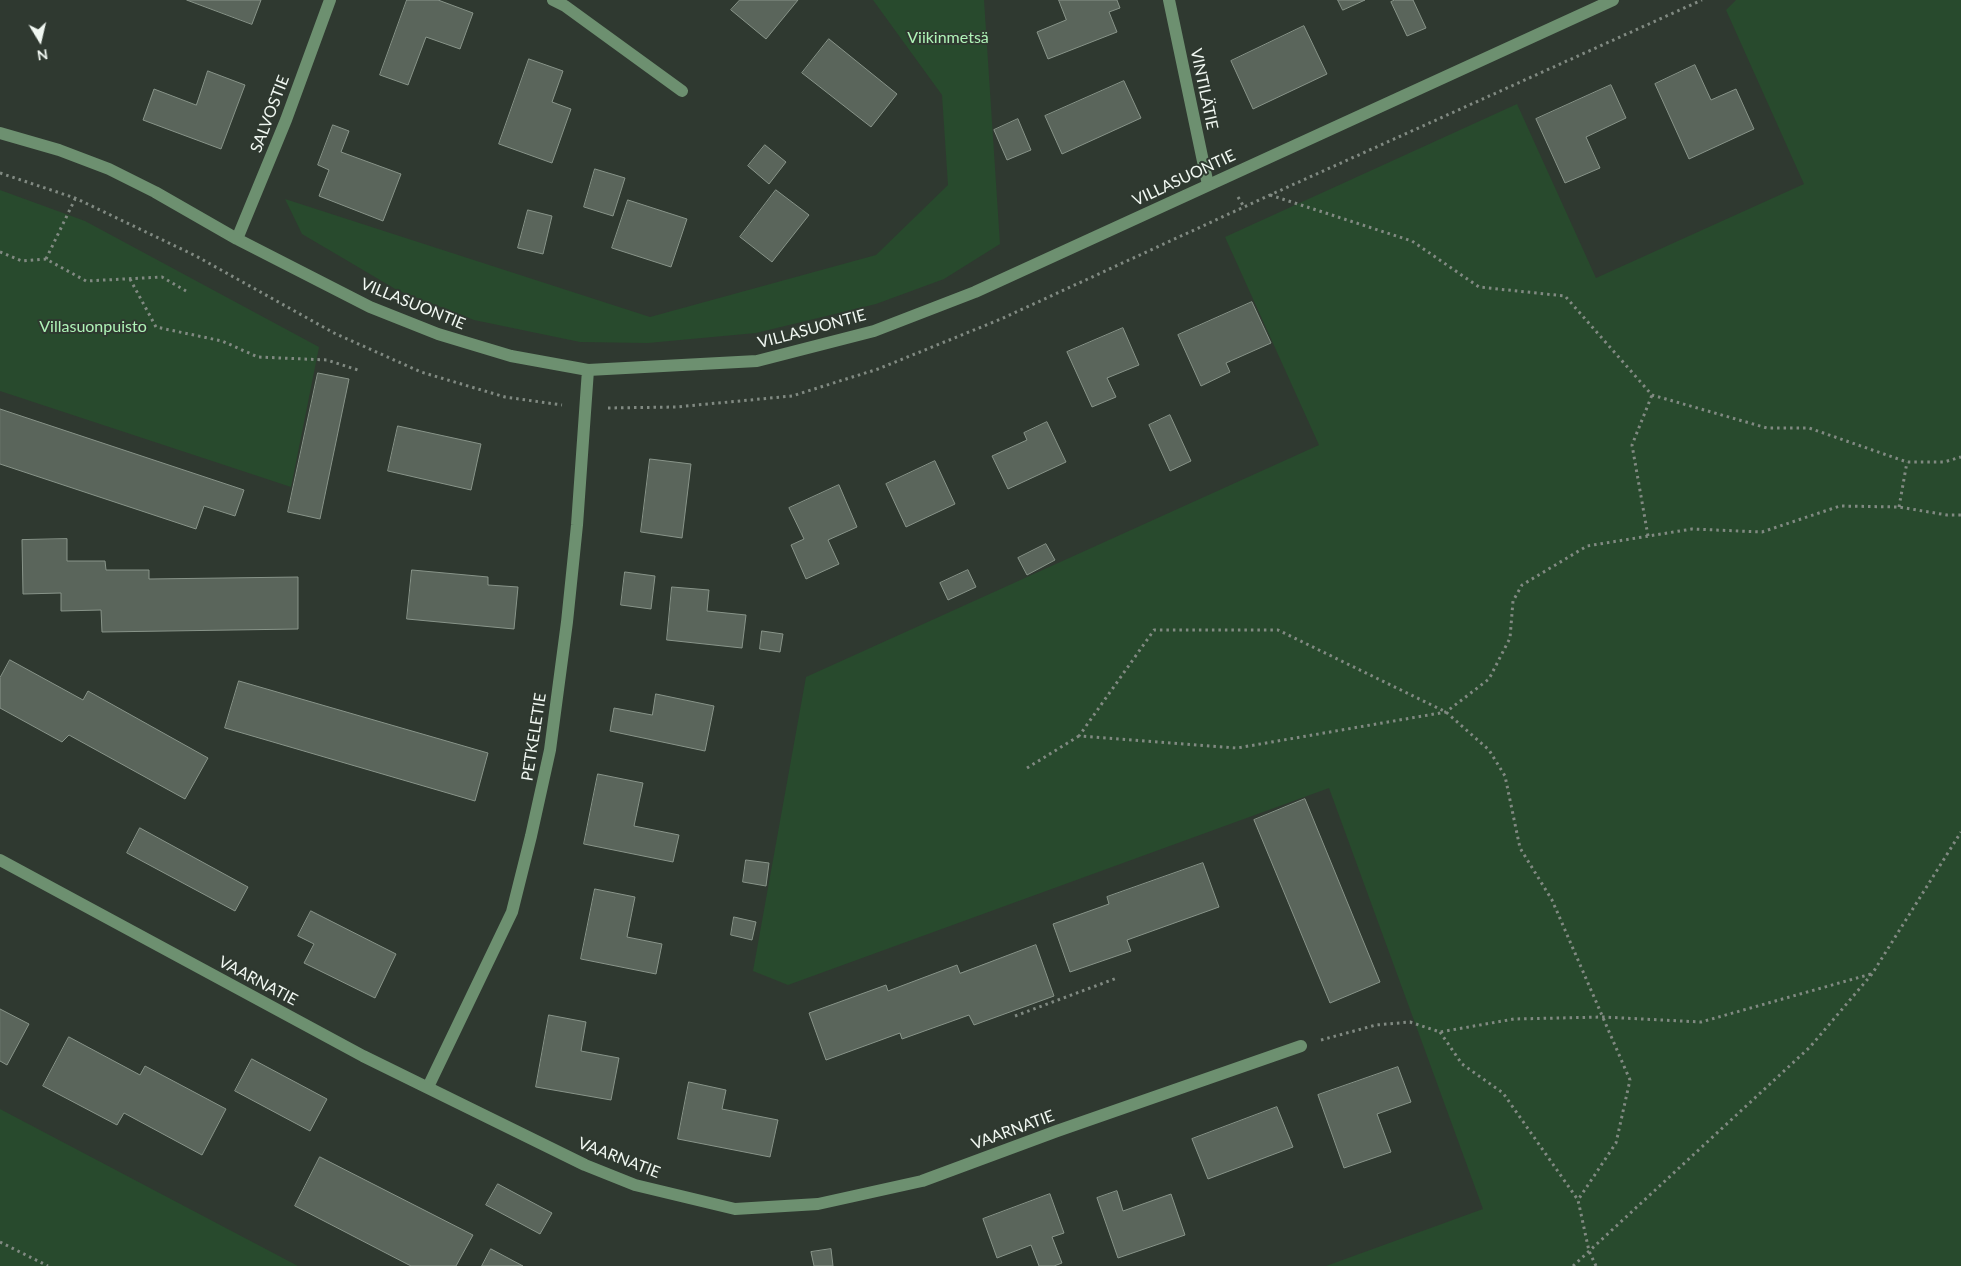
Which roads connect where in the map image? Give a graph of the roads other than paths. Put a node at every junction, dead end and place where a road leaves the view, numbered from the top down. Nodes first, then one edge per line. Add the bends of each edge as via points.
1 (330, 0) edge
2 (553, 0) edge
3 (1169, 0) edge
4 (1613, 0) edge
5 (682, 91) dead end
6 (0, 133) edge
7 (1208, 185) junction
8 (237, 239) junction
9 (588, 370) junction
10 (0, 860) edge
11 (1300, 1046) road end
12 (428, 1087) junction

1 - 8 street, SALVOSTIE via 286,120
2 - 5 street
3 - 7 street, VINTILÄTIE
4 - 7 street, VILLASUONTIE
6 - 8 street, VILLASUONTIE via 109,169
7 - 9 street, VILLASUONTIE via 975,292 874,330 757,361
8 - 9 street, VILLASUONTIE via 370,307 438,334 511,356
9 - 12 street, PETKELETIE via 566,632 550,750 531,836 512,912
10 - 12 street, VAARNATIE via 363,1056
11 - 12 street, VAARNATIE via 922,1181 818,1204 735,1209 626,1182

